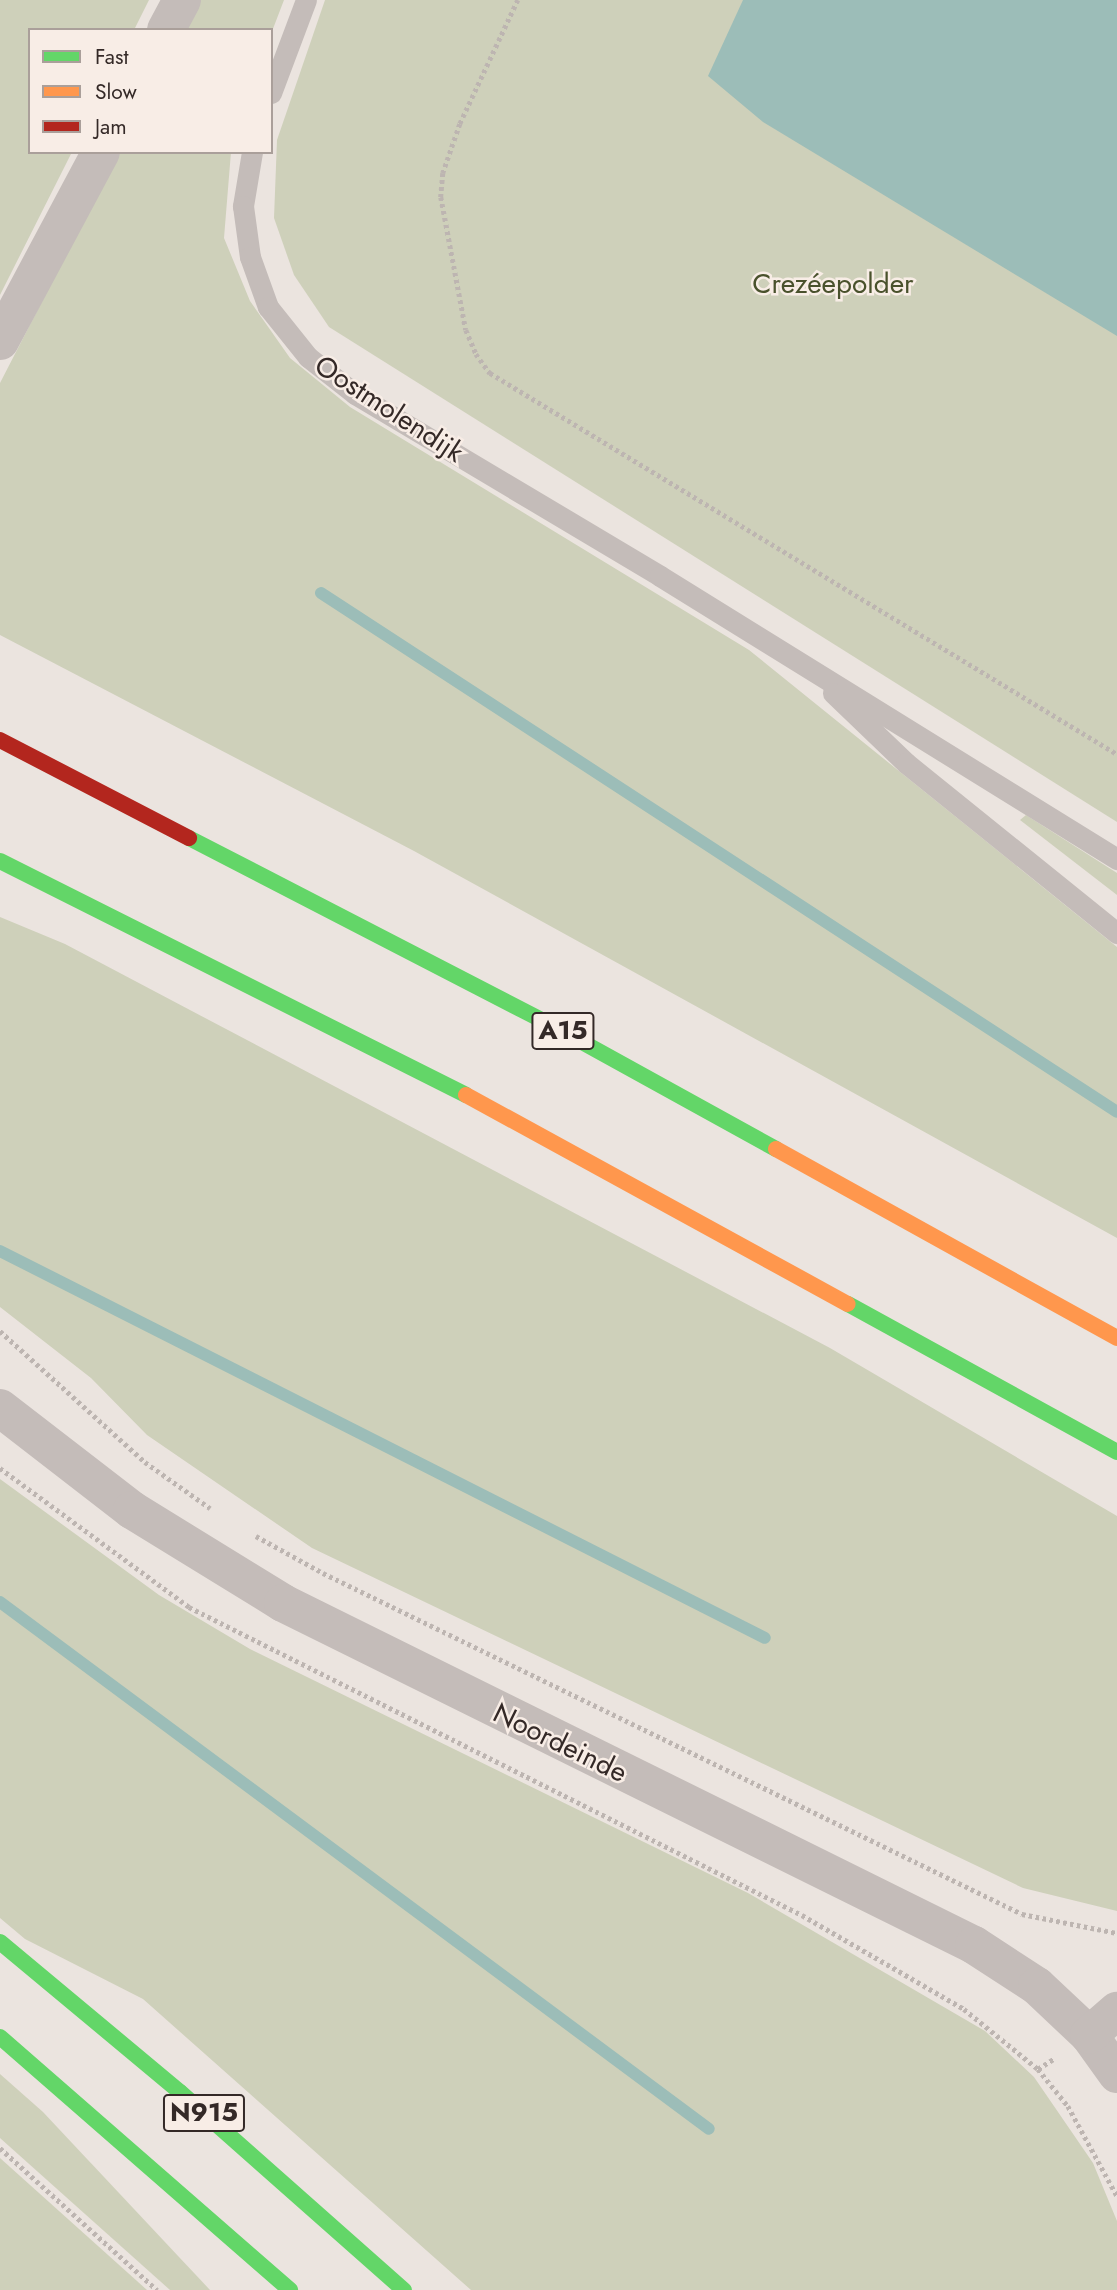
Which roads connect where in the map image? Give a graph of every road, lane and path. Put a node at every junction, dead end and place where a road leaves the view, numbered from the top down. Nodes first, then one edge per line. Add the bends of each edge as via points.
1 (182, 0) edge
2 (306, 0) edge
3 (518, 0) edge
4 (167, 28) edge
5 (273, 88) edge
6 (100, 154) edge
7 (252, 154) edge
8 (0, 341) edge
9 (803, 664) junction
10 (0, 740) edge
11 (1117, 754) edge
12 (1117, 859) edge
13 (0, 861) edge
14 (1117, 933) edge
15 (0, 1331) edge
16 (1117, 1338) edge
17 (0, 1408) edge
18 (1117, 1452) edge
19 (0, 1468) edge
20 (219, 1514) dead end
21 (253, 1534) dead end
22 (1117, 1933) edge
23 (0, 1942) edge
24 (1103, 2023) edge
25 (0, 2037) edge
26 (1117, 2074) edge
27 (0, 2148) edge
28 (1117, 2196) edge
29 (157, 2290) edge
30 (290, 2290) edge
31 (404, 2290) edge

1 - 4 street
2 - 5 lane
3 - 11 path via 460,124 442,185 466,330 490,373
6 - 8 street
7 - 9 lane, Oostmolendijk via 243,206 250,257 268,307 308,357 355,394
9 - 12 lane
9 - 14 lane via 906,763
10 - 16 main road, A15 via 544,1021
13 - 18 main road via 483,1104
15 - 20 path via 145,1462
17 - 24 street, Noordeinde via 132,1510 271,1596 365,1647 974,1945
19 - 28 path via 189,1607 802,1915 964,2009 1038,2068 1068,2106
21 - 22 path via 323,1573 1022,1914
23 - 31 main road, N915 via 180,2092
24 - 26 street, Noordeinde
25 - 30 main road, N915
27 - 29 path

